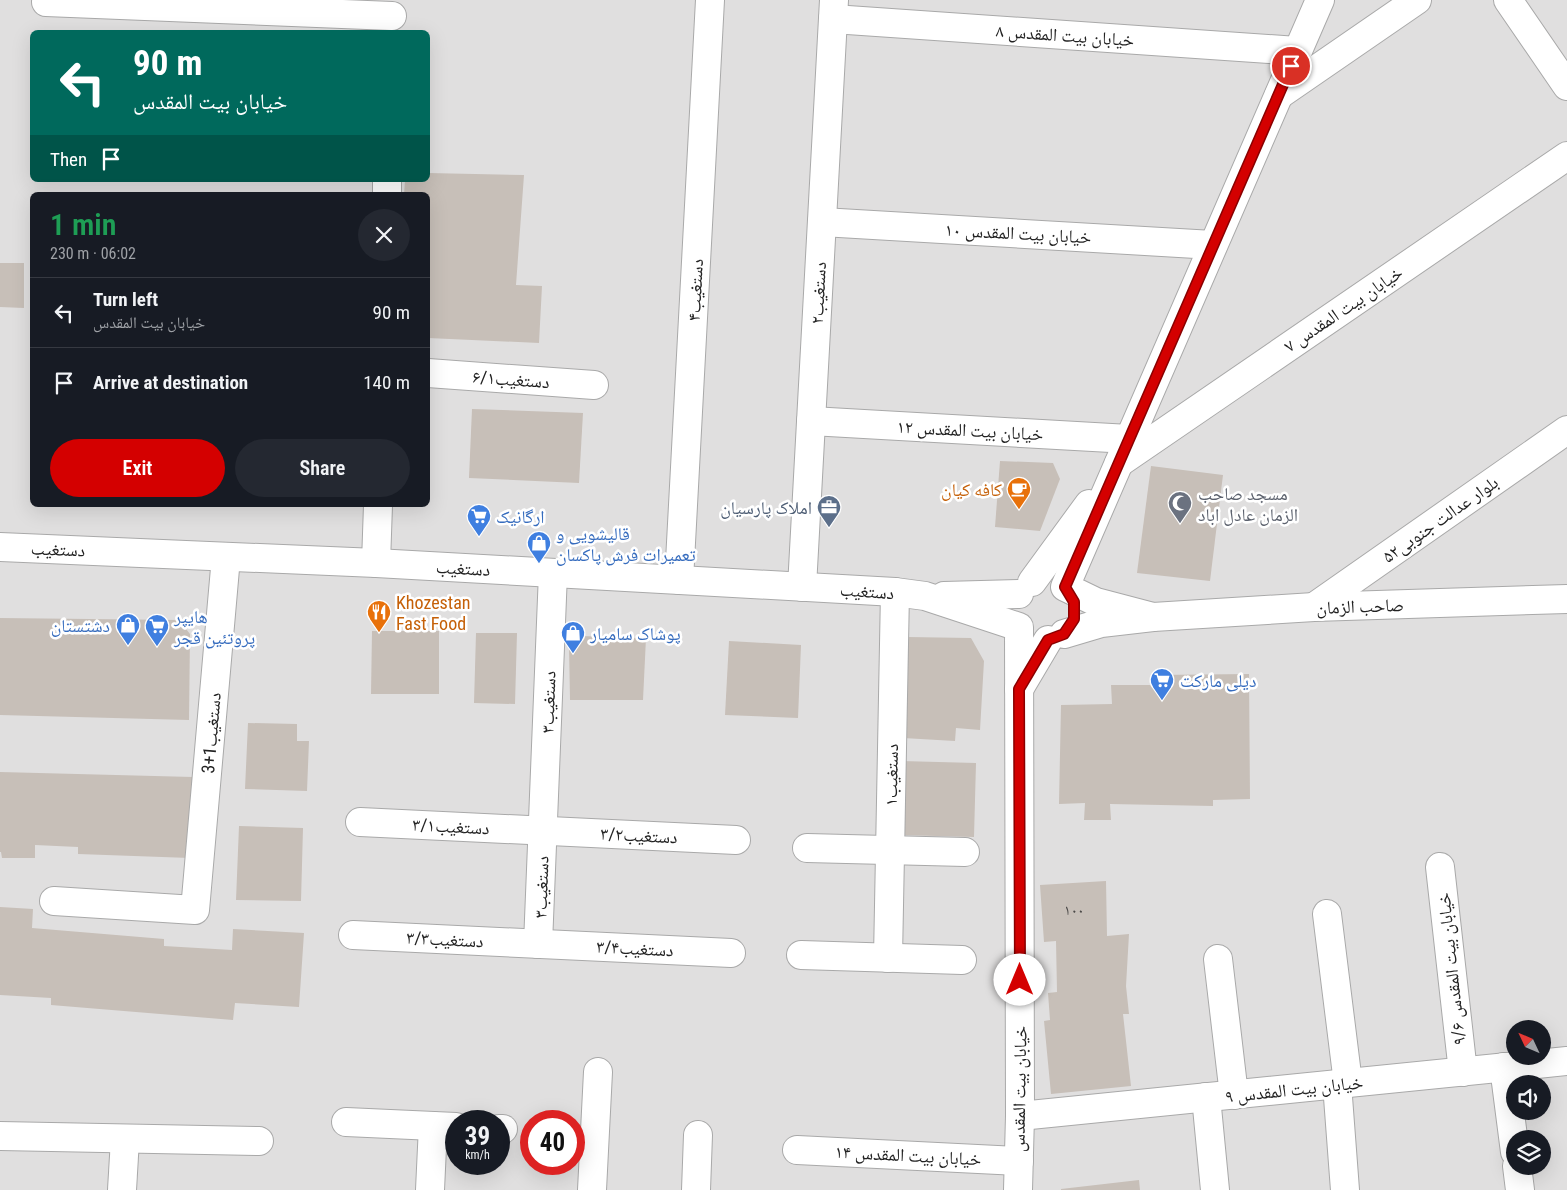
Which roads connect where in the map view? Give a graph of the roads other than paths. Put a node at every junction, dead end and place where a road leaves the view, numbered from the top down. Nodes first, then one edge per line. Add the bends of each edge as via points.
1 (710, 0) edge
2 (1320, 0) edge
3 (1417, 0) edge
4 (1508, 0) edge
5 (46, 2) dead end
6 (833, 10) edge
7 (392, 16) edge
8 (1297, 52) junction
9 (1567, 86) edge
10 (1279, 95) junction
11 (1567, 156) edge
12 (822, 222) junction
13 (1213, 244) junction
14 (430, 373) edge
15 (594, 385) dead end
16 (811, 421) junction
17 (1567, 430) edge
18 (1124, 451) junction
19 (378, 507) edge
20 (0, 547) edge
21 (226, 557) junction
22 (376, 563) junction
23 (553, 573) junction
24 (680, 580) junction
25 (802, 587) junction
26 (1065, 587) junction
27 (1026, 588) junction
28 (895, 592) junction
29 (925, 596) junction
30 (1567, 599) edge
31 (1314, 607) junction
32 (1153, 617) junction
33 (1019, 627) junction
34 (1056, 637) junction
35 (1019, 689) junction
36 (360, 822) dead end
37 (543, 831) junction
38 (736, 840) dead end
39 (807, 848) dead end
40 (890, 850) junction
41 (965, 852) dead end
42 (1440, 867) dead end
43 (54, 901) dead end
44 (1327, 914) dead end
45 (352, 935) dead end
46 (538, 944) junction
47 (731, 953) dead end
48 (801, 955) dead end
49 (888, 958) junction
50 (1218, 959) dead end
51 (962, 960) dead end
52 (1567, 1061) edge
53 (1504, 1068) junction
54 (598, 1072) dead end
55 (1463, 1072) junction
56 (1343, 1084) junction
57 (1234, 1095) junction
58 (1206, 1098) junction
59 (1020, 1116) junction
60 (346, 1122) dead end
61 (445, 1126) edge
62 (1512, 1130) edge
63 (698, 1135) dead end
64 (0, 1136) edge
65 (125, 1139) junction
66 (259, 1141) dead end
67 (797, 1150) dead end
68 (1019, 1161) junction
69 (1518, 1175) edge
70 (122, 1190) edge
71 (430, 1190) edge
72 (592, 1190) edge
73 (696, 1190) edge
74 (1018, 1190) edge
75 (1215, 1190) edge
76 (1345, 1190) edge
77 (1520, 1190) edge

1 - 24 street, دستغیب۴
2 - 8 street, خیابان بیت المقدس
3 - 10 street
4 - 9 street
5 - 7 street
6 - 8 street, خیابان بیت المقدس ۸
6 - 12 street, ۲دستغیب
8 - 10 street, خیابان بیت المقدس
10 - 13 street, خیابان بیت المقدس
11 - 18 street, خیابان بیت المقدس ۷
12 - 13 street, خیابان بیت المقدس ۱۰
12 - 16 street, ۲دستغیب
13 - 18 street, خیابان بیت المقدس
14 - 15 street, دستغیب۶/۱
16 - 18 street, خیابان بیت المقدس ۱۲
16 - 25 street, ۲دستغیب
17 - 31 street, بلوار عدالت جنوبی۵۲
18 - 26 street, خیابان بیت المقدس
18 - 27 street, خیابان بیت المقدس
19 - 22 street
20 - 21 street, دستغیب
21 - 22 street, دستغیب
21 - 43 street, 3+1دستغیب via 195,910
22 - 23 street, دستغیب
23 - 24 street, دستغیب
23 - 37 street, دستغیب۳
24 - 25 street, دستغیب
25 - 28 street, دستغیب
26 - 27 street via 1049,580
26 - 32 street via 1096,602
26 - 34 street via 1074,602 1074,619
27 - 29 street
27 - 33 street, خیابان بیت المقدس via 1014,610
28 - 29 street, دستغیب
28 - 40 street, دستغیب۱
29 - 33 street
30 - 31 street, صاحب الزمان
31 - 32 street, صاحب الزمان
32 - 34 street, صاحب الزمان via 1101,623
33 - 34 street via 1031,638
33 - 35 street, خیابان بیت المقدس
34 - 35 street
35 - 59 street, خیابان بیت المقدس
36 - 37 street, ۳/۱دستغیب
37 - 38 street, ۳/۲دستغیب
37 - 46 street, ۳دستغیب
39 - 40 street
40 - 41 street
40 - 49 street, دستغیب۱
42 - 55 street, خیابان بیت المقدس ۹/۶
44 - 56 street
45 - 46 street, ۳/۳دستغیب
46 - 47 street, ۳/۴دستغیب
48 - 49 street
49 - 51 street
50 - 57 street
52 - 53 street, خیابان بیت المقدس ۹
53 - 55 street, خیابان بیت المقدس ۹
53 - 62 street
54 - 72 street
55 - 56 street, خیابان بیت المقدس ۹
56 - 57 street, خیابان بیت المقدس ۹
56 - 76 street
57 - 58 street, خیابان بیت المقدس ۹
58 - 59 street, خیابان بیت المقدس ۹
58 - 75 street
59 - 68 street, خیابان بیت المقدس
60 - 61 street
61 - 71 street
63 - 73 street
64 - 65 street
65 - 66 street
65 - 70 street
67 - 68 street, خیابان بیت المقدس ۱۴
68 - 74 street, خیابان بیت المقدس
69 - 77 street

